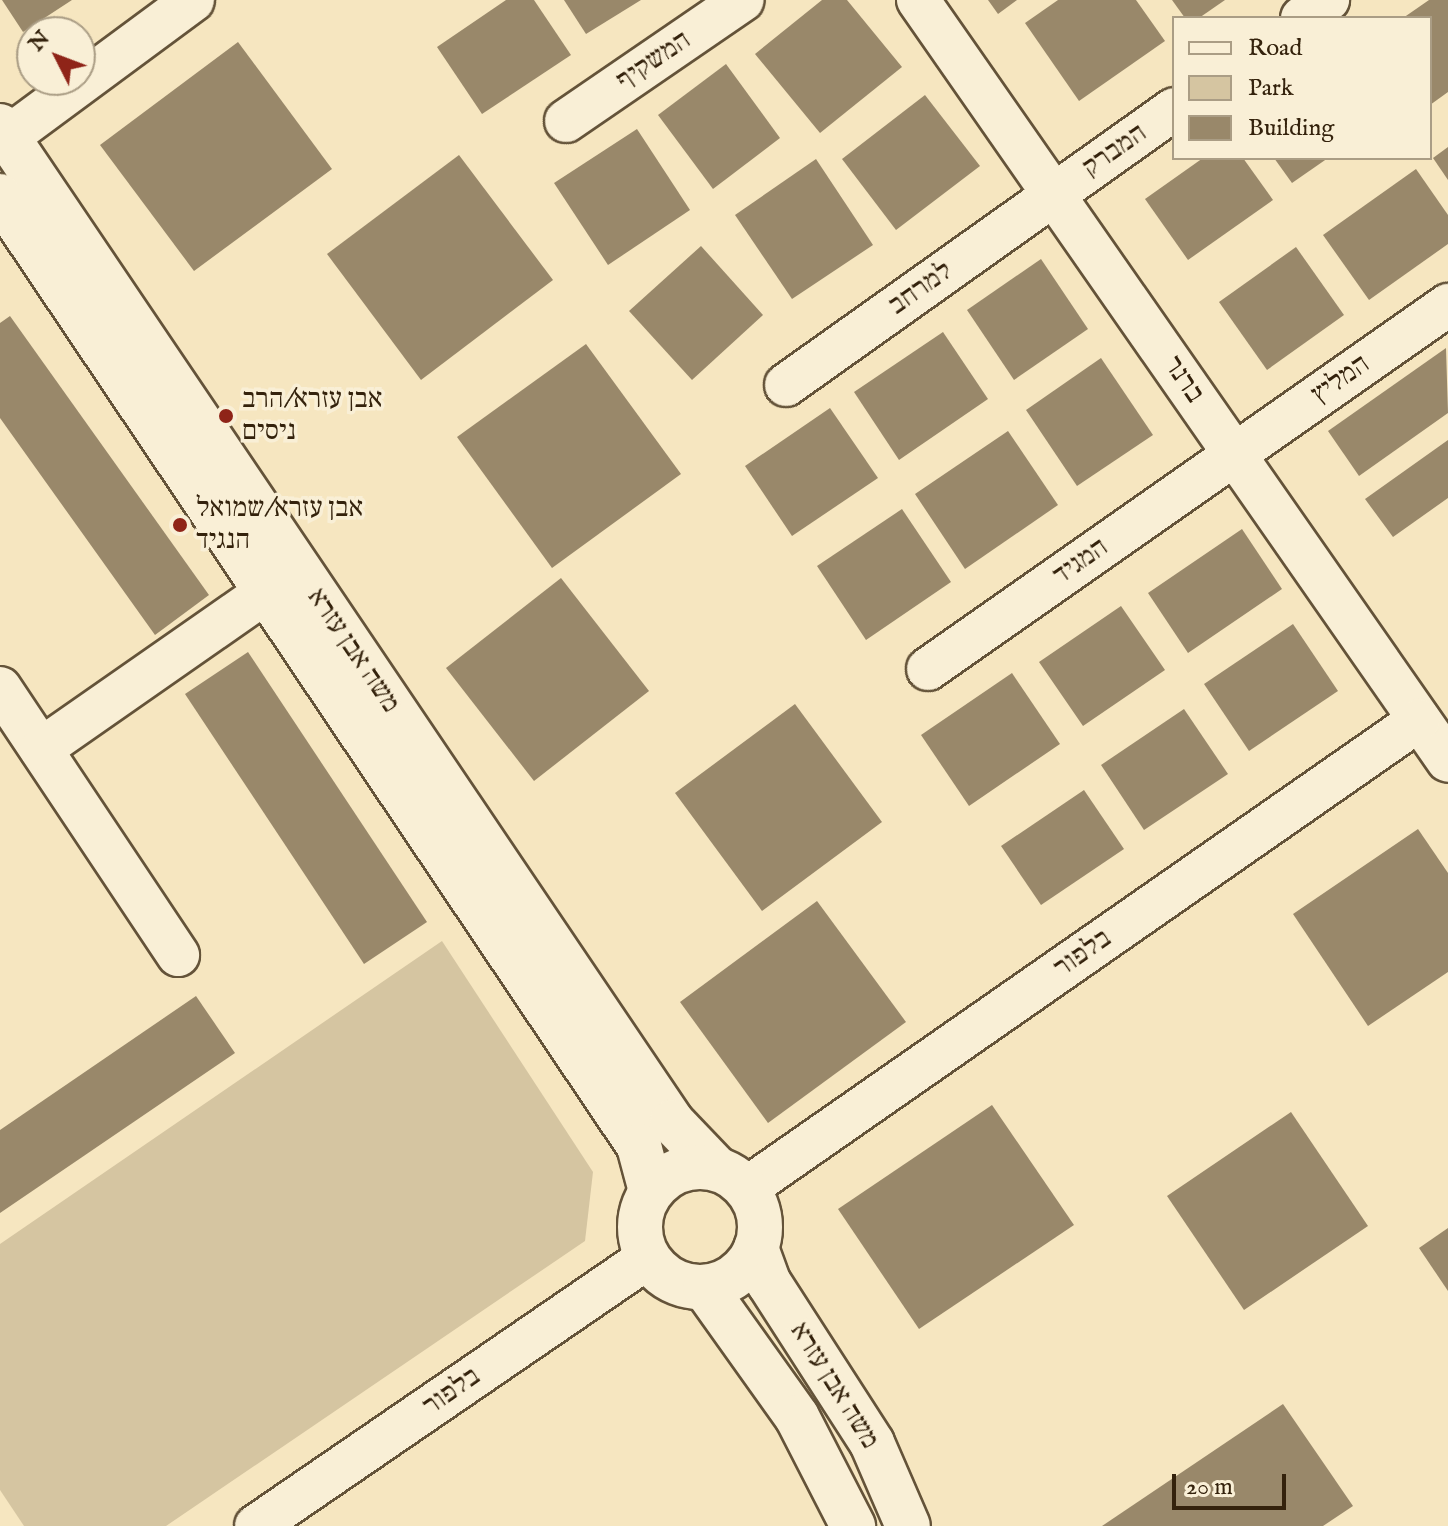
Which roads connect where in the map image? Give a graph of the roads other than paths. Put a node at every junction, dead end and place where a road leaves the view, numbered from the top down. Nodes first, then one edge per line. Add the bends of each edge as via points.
1 (193, 0) edge
2 (743, 0) edge
3 (918, 0) edge
4 (1328, 0) edge
5 (1305, 16) edge
6 (1172, 110) edge
7 (566, 121) dead end
8 (3, 136) edge
9 (1056, 193) junction
10 (0, 196) edge
11 (1448, 305) edge
12 (786, 385) dead end
13 (1234, 455) junction
14 (281, 582) junction
15 (928, 669) dead end
16 (0, 688) edge
17 (1419, 720) junction
18 (41, 749) junction
19 (1448, 761) edge
20 (178, 955) dead end
21 (732, 1178) junction
22 (651, 1191) junction
23 (756, 1248) junction
24 (647, 1258) junction
25 (705, 1288) junction
26 (256, 1526) edge
27 (853, 1526) edge
28 (908, 1526) edge

1 - 8 street
2 - 7 street, המשקיף
3 - 9 street, ברנר
4 - 5 street
6 - 9 street, המברק
8 - 14 street, משה אבן עזרא
9 - 12 street, למרחב
9 - 13 street, ברנר
10 - 14 street, משה אבן עזרא
11 - 13 street, המליץ
13 - 15 street, המגיד
13 - 17 street, ברנר
14 - 18 street
14 - 21 street, משה אבן עזרא via 672,1122
14 - 22 street, משה אבן עזרא via 639,1146
16 - 18 street
17 - 19 street, ברנר
17 - 21 street, בלפור
18 - 20 street
21 - 22 street via 680,1170
21 - 23 street, משה אבן עזרא via 760,1217
22 - 24 street via 639,1224
23 - 25 street via 736,1275
23 - 28 street, משה אבן עזרא via 769,1283 872,1443
24 - 25 street via 672,1281
24 - 26 street, בלפור
25 - 27 street, משה אבן עזרא via 797,1417

